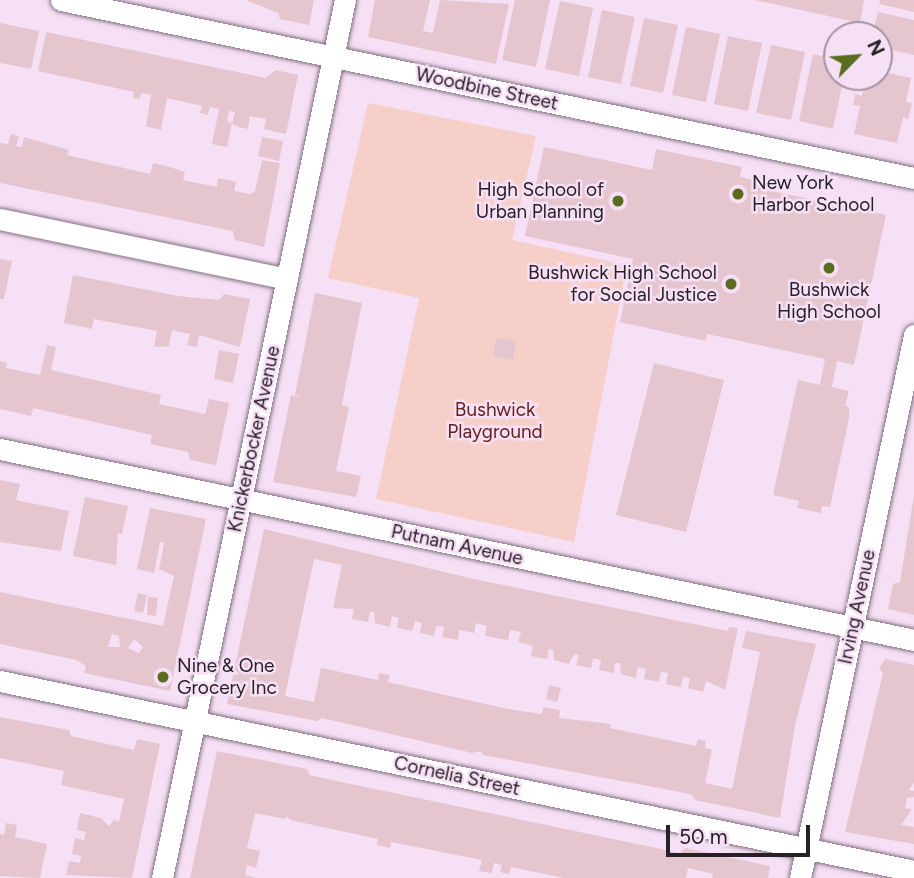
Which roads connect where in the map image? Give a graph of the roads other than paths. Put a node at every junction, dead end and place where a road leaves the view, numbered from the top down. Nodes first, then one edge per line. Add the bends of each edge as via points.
1 (61, 0) edge
2 (345, 0) edge
3 (333, 57) junction
4 (914, 178) edge
5 (0, 219) edge
6 (287, 279) junction
7 (914, 335) edge
8 (906, 409) edge
9 (0, 449) edge
10 (241, 499) junction
11 (853, 627) junction
12 (914, 640) edge
13 (0, 681) edge
14 (195, 721) junction
15 (806, 849) junction
16 (914, 872) edge
17 (162, 878) edge
18 (800, 878) edge

1 - 3 street, Woodbine Street
2 - 3 street, Knickerbocker Avenue
3 - 4 street, Woodbine Street
3 - 6 street, Knickerbocker Avenue
5 - 6 street
6 - 10 street, Knickerbocker Avenue
7 - 8 street, Irving Avenue
8 - 11 street, Irving Avenue
9 - 10 street, Putnam Avenue
10 - 11 street, Putnam Avenue
10 - 14 street, Knickerbocker Avenue
11 - 12 street, Putnam Avenue
11 - 15 street, Irving Avenue
13 - 14 street, Cornelia Street
14 - 15 street, Cornelia Street
14 - 17 street, Knickerbocker Avenue
15 - 16 street, Cornelia Street
15 - 18 street, Irving Avenue

